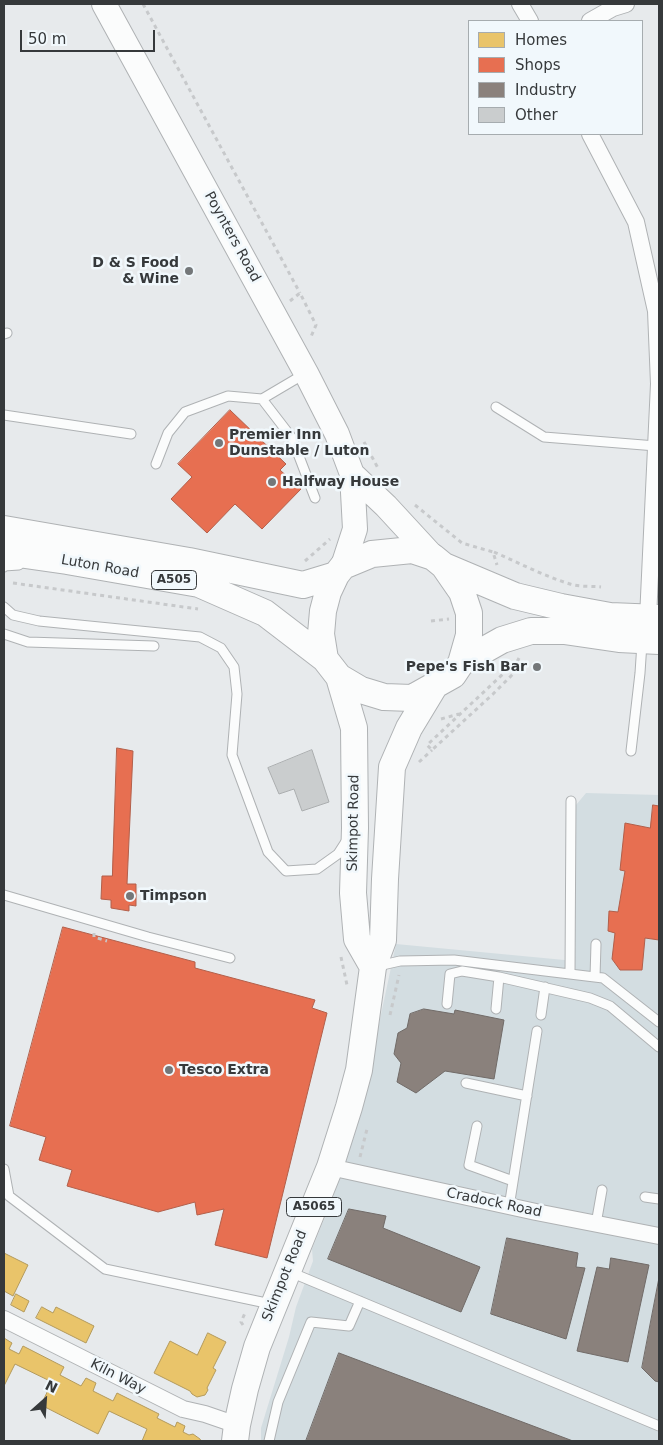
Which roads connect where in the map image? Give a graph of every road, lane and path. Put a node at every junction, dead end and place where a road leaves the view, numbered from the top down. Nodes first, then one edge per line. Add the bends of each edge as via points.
1 (104, 4) edge
2 (143, 4) edge
3 (520, 4) edge
4 (626, 4) edge
5 (529, 20) edge
6 (592, 20) edge
7 (591, 135) edge
8 (300, 293) junction
9 (286, 304) dead end
10 (308, 344) dead end
11 (306, 373) junction
12 (262, 399) junction
13 (496, 407) dead end
14 (4, 415) edge
15 (131, 434) dead end
16 (361, 438) dead end
17 (656, 446) junction
18 (156, 464) dead end
19 (381, 472) dead end
20 (352, 474) junction
21 (315, 498) dead end
22 (408, 500) dead end
23 (4, 529) edge
24 (336, 534) dead end
25 (4, 552) edge
26 (493, 552) junction
27 (67, 561) junction
28 (439, 561) junction
29 (301, 564) dead end
30 (4, 568) edge
31 (505, 569) dead end
32 (340, 570) junction
33 (597, 592) dead end
34 (4, 607) edge
35 (652, 629) edge
36 (4, 634) edge
37 (154, 646) dead end
38 (524, 654) dead end
39 (518, 660) junction
40 (461, 664) junction
41 (332, 668) junction
42 (435, 685) junction
43 (432, 750) junction
44 (630, 751) dead end
45 (422, 760) dead end
46 (571, 802) dead end
47 (355, 828) junction
48 (4, 896) edge
49 (596, 944) dead end
50 (340, 957) dead end
51 (230, 958) dead end
52 (373, 967) junction
53 (570, 974) junction
54 (499, 977) junction
55 (595, 977) junction
56 (545, 987) junction
57 (349, 992) dead end
58 (447, 1004) dead end
59 (496, 1009) dead end
60 (541, 1015) dead end
61 (659, 1022) edge
62 (538, 1031) dead end
63 (659, 1047) edge
64 (466, 1083) dead end
65 (528, 1096) junction
66 (477, 1126) dead end
67 (330, 1167) junction
68 (4, 1169) edge
69 (513, 1180) junction
70 (602, 1190) dead end
71 (645, 1197) dead end
72 (659, 1199) edge
73 (509, 1207) junction
74 (596, 1224) junction
75 (659, 1236) edge
76 (288, 1271) junction
77 (360, 1301) junction
78 (274, 1305) junction
79 (4, 1320) edge
80 (659, 1426) edge
81 (236, 1433) edge
82 (269, 1441) edge

1 - 11 street, Poynters Road
2 - 8 path
3 - 5 street
4 - 6 street
7 - 17 street via 636,222 656,311 659,384
8 - 9 path
8 - 10 path via 316,324
11 - 12 lane
11 - 20 street, Poynters Road via 337,434
12 - 18 lane via 228,396 185,412 168,433
12 - 21 lane via 292,438
13 - 17 lane via 544,438
14 - 15 lane
16 - 19 path
17 - 35 street
20 - 28 street, Poynters Road
20 - 32 street, Poynters Road via 355,529
22 - 26 path via 462,543
23 - 32 main road, Luton Road / A505 via 189,561 303,585
24 - 29 path
25 - 27 main road, Luton Road / A505
26 - 31 path via 497,566
26 - 33 path via 572,585 601,587
27 - 30 lane
27 - 41 main road, Luton Road / A505 via 198,584 265,613
28 - 32 main road, A505 via 412,550 393,551 372,554
28 - 35 main road, A505 via 515,596 610,616
28 - 40 main road via 462,592 469,613 469,635
32 - 41 main road via 328,592 321,634
34 - 47 lane via 13,615 39,621 200,637 222,648 234,668 237,694 232,755 268,852 286,871 317,869 338,854
35 - 40 main road, A505 via 619,639 564,630 531,631 502,640
35 - 44 lane via 640,673
36 - 37 lane via 28,642
38 - 39 path
39 - 43 path via 513,674
39 - 43 path via 427,745
40 - 42 main road, A505 via 453,675
41 - 42 main road, A505 via 361,690 384,697 412,698
41 - 47 main road, Skimpot Road via 354,728
42 - 52 main road, Skimpot Road / A5065 via 409,728 392,767 383,940
43 - 45 path
46 - 53 lane
47 - 52 main road, Skimpot Road via 353,893 357,940
48 - 51 lane
49 - 55 lane
50 - 57 path
52 - 53 lane via 400,961 454,960
52 - 67 main road, Skimpot Road / A5065 via 359,1070
53 - 55 lane
54 - 56 lane
54 - 58 lane via 462,971 450,974
54 - 59 lane
55 - 61 lane via 603,978
56 - 60 lane
56 - 63 lane via 610,1006
62 - 65 lane
64 - 65 lane
65 - 69 lane
66 - 69 lane via 469,1165
67 - 73 street, Cradock Road
67 - 76 main road, Skimpot Road / A5065
68 - 78 lane via 8,1196 105,1268
69 - 73 lane
70 - 74 lane
71 - 72 lane
73 - 74 street, Cradock Road
74 - 75 street, Cradock Road
76 - 77 lane
76 - 78 main road, Skimpot Road / A5065
77 - 80 lane
77 - 82 lane via 349,1326 311,1322 278,1402
78 - 81 main road, Skimpot Road / A5065 via 257,1347
79 - 81 street, Kiln Way via 182,1409 205,1414

